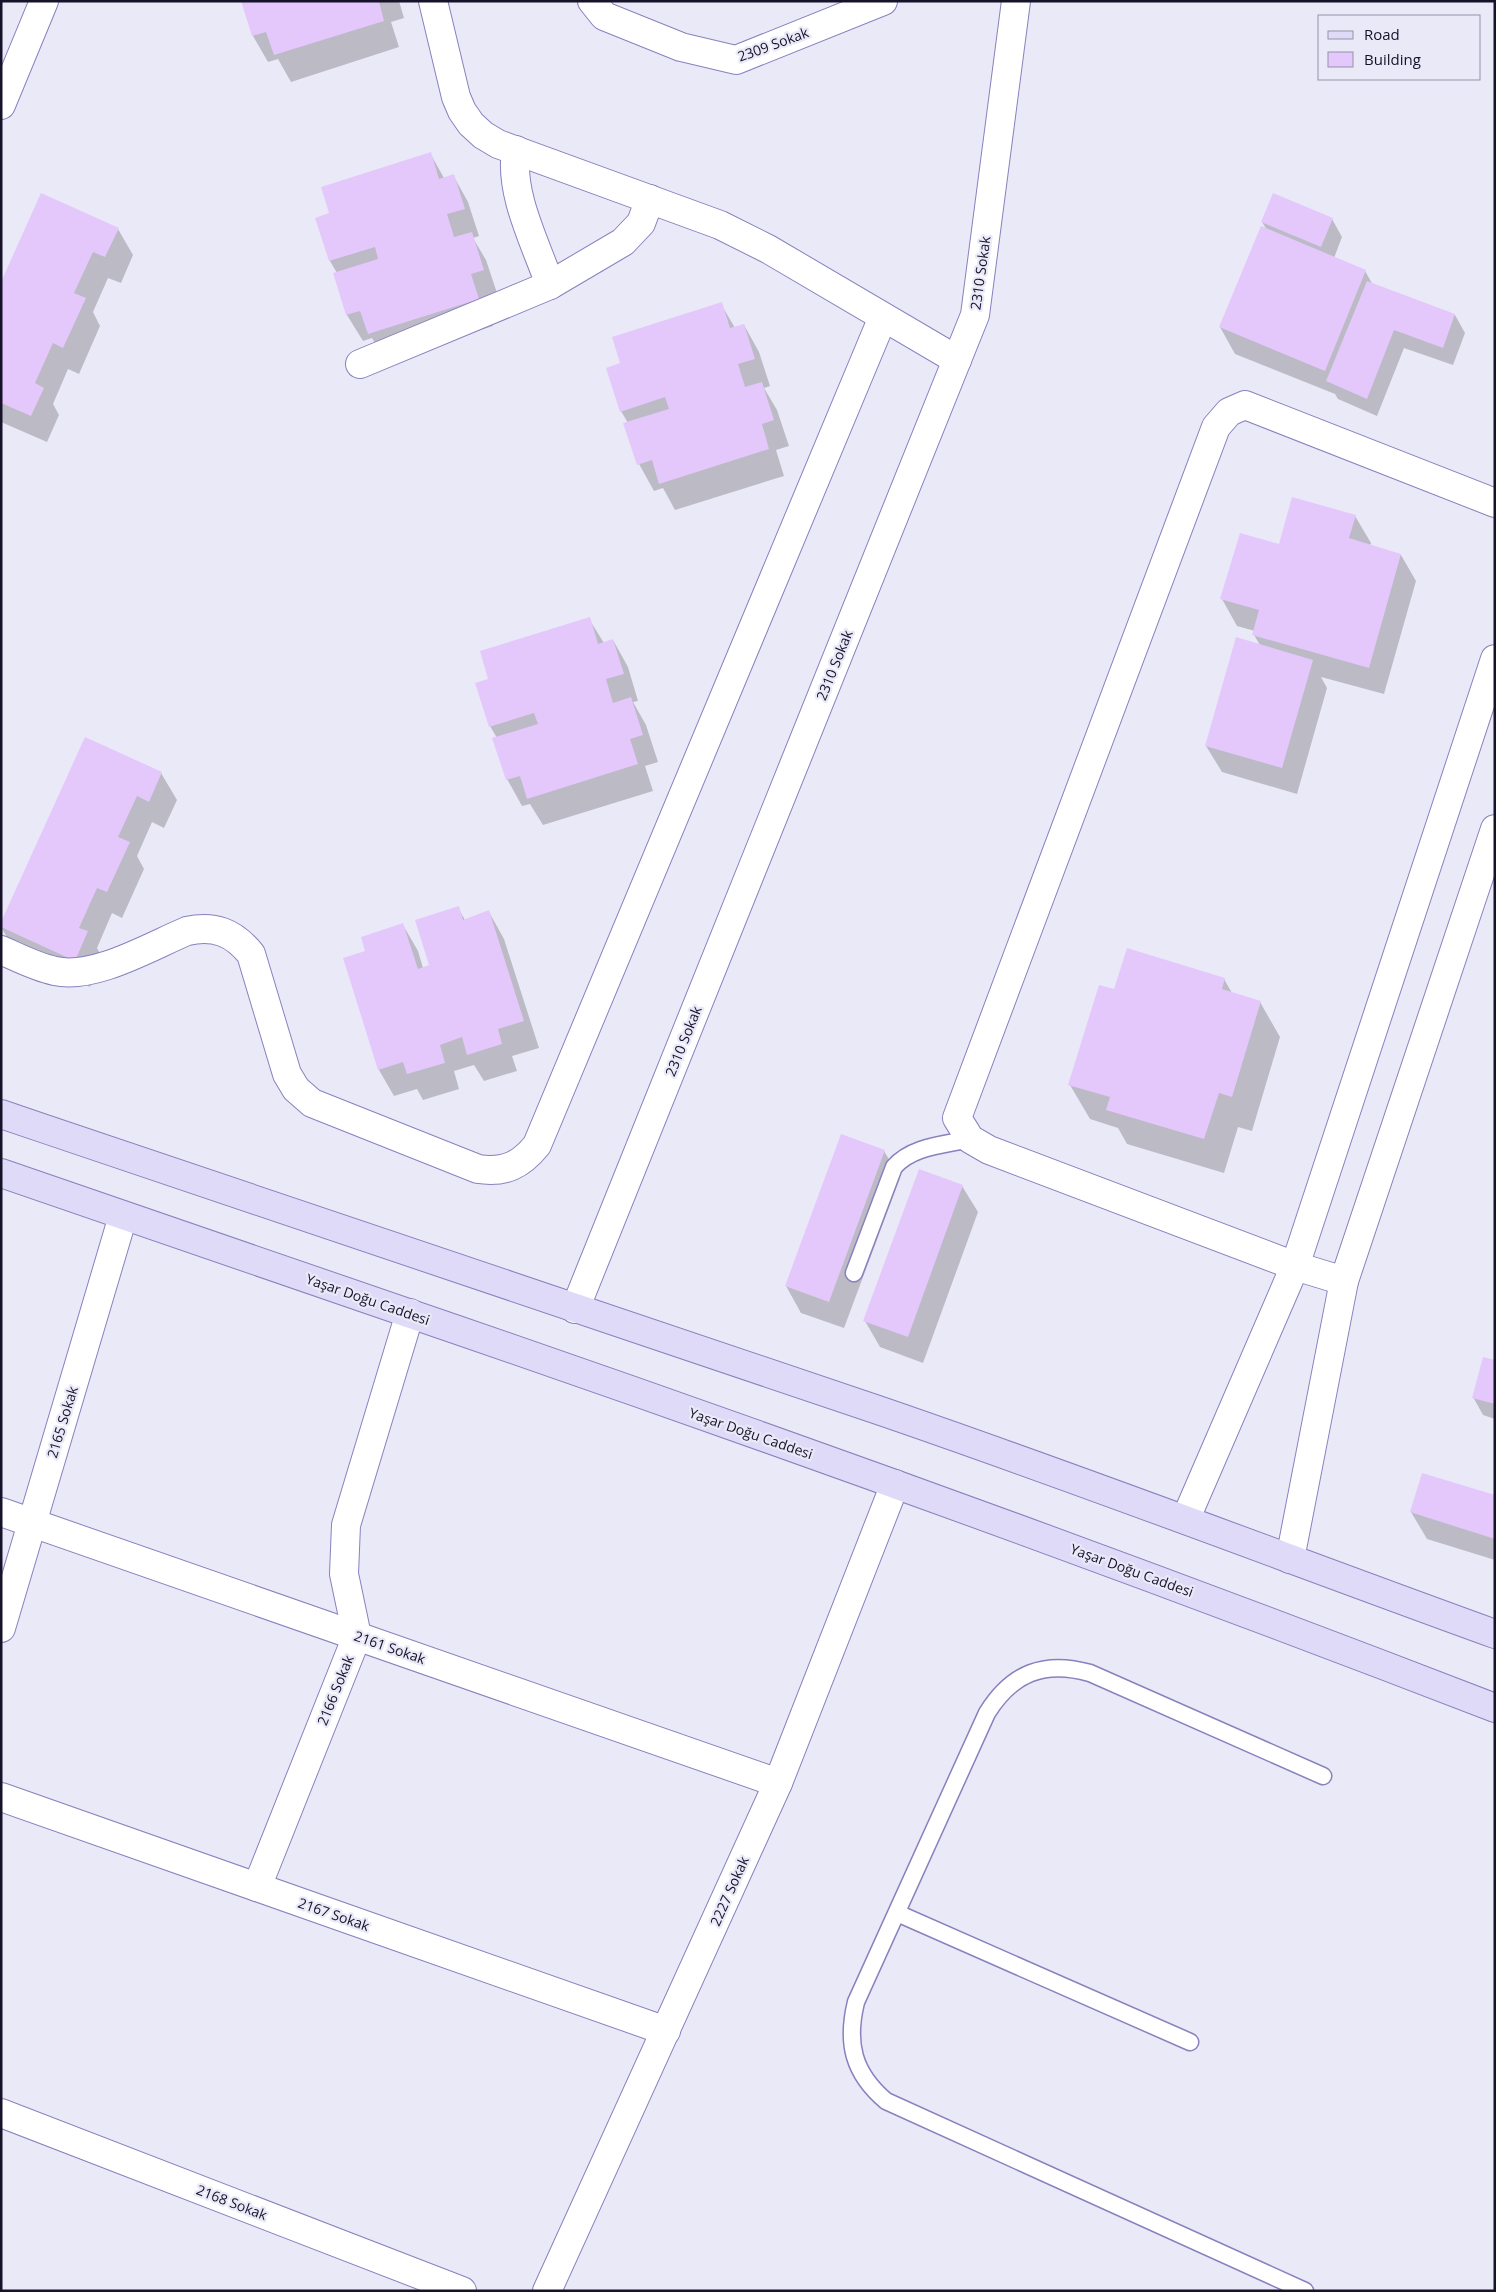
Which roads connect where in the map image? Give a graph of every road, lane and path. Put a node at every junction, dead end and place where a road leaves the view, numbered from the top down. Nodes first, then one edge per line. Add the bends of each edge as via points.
1 (44, 1) edge
2 (433, 1) edge
3 (883, 1) edge
4 (1016, 1) edge
5 (598, 9) edge
6 (1, 105) edge
7 (516, 150) junction
8 (650, 199) junction
9 (550, 285) junction
10 (882, 317) junction
11 (957, 360) junction
12 (360, 364) dead end
13 (1495, 503) edge
14 (1495, 659) edge
15 (1495, 829) edge
16 (1, 950) edge
17 (1, 1114) edge
18 (970, 1139) junction
19 (1, 1173) edge
20 (123, 1216) junction
21 (1295, 1266) junction
22 (854, 1273) dead end
23 (1344, 1281) junction
24 (575, 1309) junction
25 (410, 1313) junction
26 (894, 1484) junction
27 (1, 1512) edge
28 (1186, 1518) junction
29 (32, 1522) junction
30 (1290, 1559) junction
31 (1, 1628) edge
32 (1495, 1634) edge
33 (357, 1636) junction
34 (1495, 1708) edge
35 (1323, 1776) dead end
36 (778, 1783) junction
37 (1, 1798) edge
38 (257, 1887) junction
39 (897, 1913) junction
40 (666, 2031) junction
41 (1190, 2042) dead end
42 (1, 2113) edge
43 (462, 2291) edge
44 (547, 2291) edge
45 (1305, 2291) edge

1 - 6 street
2 - 7 street via 462,111 483,136
3 - 5 street, 2309 Sokak via 736,60 681,47
4 - 11 street, 2310 Sokak via 975,315
7 - 8 street
7 - 9 street via 513,166 516,188
8 - 9 street via 640,223 623,242
8 - 10 street via 720,225 768,249
9 - 12 street
10 - 11 street
10 - 16 street via 538,1145 527,1158 502,1170 478,1169 312,1103 296,1090 287,1074 251,954 241,941 227,932 214,928 187,931 100,969 79,973 57,972
11 - 24 street, 2310 Sokak
13 - 18 street via 1245,405 1228,412 1216,427 957,1118
14 - 21 street
15 - 23 street
17 - 24 main road
18 - 21 street via 989,1150
18 - 22 lane via 903,1156 894,1167
19 - 20 main road, Yaşar Doğu Caddesi
20 - 25 main road, Yaşar Doğu Caddesi
20 - 29 street, 2165 Sokak
21 - 23 street
21 - 28 street
23 - 30 street
24 - 28 main road
25 - 26 main road, Yaşar Doğu Caddesi
25 - 33 street via 346,1525 344,1574
26 - 34 main road, Yaşar Doğu Caddesi via 1242,1610
26 - 36 street, 2227 Sokak
27 - 29 street, 2161 Sokak
28 - 30 main road
29 - 31 street, 2165 Sokak
29 - 33 street, 2161 Sokak
30 - 32 main road
33 - 36 street, 2161 Sokak
33 - 38 street, 2166 Sokak
35 - 39 lane via 1090,1673 1073,1668 1037,1670 1007,1686 987,1713
36 - 40 street, 2227 Sokak
37 - 38 street, 2167 Sokak
38 - 40 street, 2167 Sokak
39 - 41 lane
39 - 45 lane via 856,2002 851,2023 856,2064 873,2090 886,2101
40 - 44 street, 2227 Sokak
42 - 43 street, 2168 Sokak

